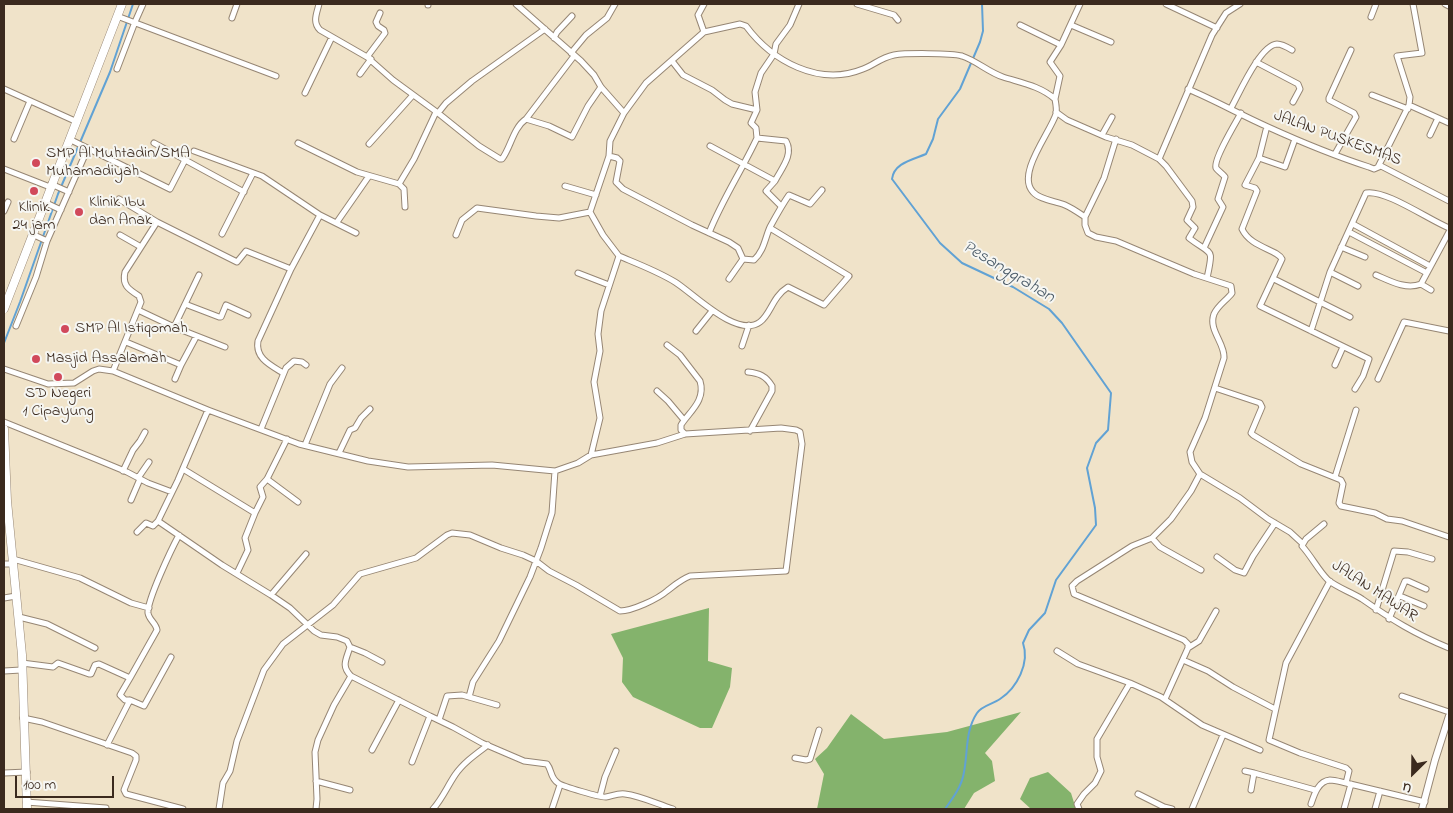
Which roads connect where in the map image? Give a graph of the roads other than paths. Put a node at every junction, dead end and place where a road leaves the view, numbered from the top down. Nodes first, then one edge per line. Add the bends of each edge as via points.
1 (122, 4) edge
2 (143, 4) edge
3 (237, 4) edge
4 (319, 4) edge
5 (516, 4) edge
6 (615, 4) edge
7 (704, 4) edge
8 (798, 4) edge
9 (857, 4) edge
10 (1080, 4) edge
11 (1166, 4) edge
12 (1240, 4) edge
13 (1376, 4) edge
14 (1413, 4) edge
15 (1444, 4) edge
16 (1449, 6) edge
17 (380, 13) dead end
18 (572, 16) dead end
19 (119, 17) junction
20 (1371, 17) dead end
21 (232, 18) dead end
22 (898, 20) dead end
23 (133, 22) junction
24 (1020, 25) dead end
25 (1071, 25) junction
26 (1217, 28) junction
27 (545, 29) junction
28 (704, 32) junction
29 (332, 37) junction
30 (554, 38) junction
31 (1111, 42) dead end
32 (1061, 45) junction
33 (1292, 50) dead end
34 (1351, 50) dead end
35 (572, 54) junction
36 (774, 54) junction
37 (369, 58) junction
38 (672, 61) junction
39 (1256, 62) junction
40 (118, 70) dead end
41 (360, 74) dead end
42 (276, 76) dead end
43 (601, 87) junction
44 (4, 89) edge
45 (1188, 89) junction
46 (305, 93) dead end
47 (1372, 95) dead end
48 (413, 96) junction
49 (1055, 99) junction
50 (30, 101) junction
51 (1293, 102) dead end
52 (1408, 107) junction
53 (1231, 108) junction
54 (756, 110) junction
55 (1056, 112) junction
56 (437, 113) junction
57 (624, 113) junction
58 (1240, 113) junction
59 (1112, 117) dead end
60 (1438, 118) junction
61 (526, 119) junction
62 (75, 121) junction
63 (1449, 123) edge
64 (1266, 130) dead end
65 (1102, 135) junction
66 (1430, 135) dead end
67 (757, 138) junction
68 (14, 139) dead end
69 (70, 139) junction
70 (1116, 139) junction
71 (1296, 139) junction
72 (154, 143) dead end
73 (298, 144) dead end
74 (369, 144) dead end
75 (710, 146) dead end
76 (86, 147) junction
77 (194, 151) dead end
78 (1335, 154) junction
79 (609, 156) junction
80 (1259, 158) junction
81 (1159, 159) junction
82 (185, 160) junction
83 (745, 165) junction
84 (1378, 167) junction
85 (4, 168) edge
86 (253, 173) junction
87 (369, 176) junction
88 (775, 181) junction
89 (399, 184) junction
90 (52, 186) junction
91 (565, 186) dead end
92 (822, 190) dead end
93 (67, 191) junction
94 (244, 192) junction
95 (596, 195) junction
96 (119, 199) dead end
97 (1449, 201) edge
98 (8, 202) dead end
99 (47, 203) junction
100 (781, 206) junction
101 (405, 207) dead end
102 (60, 209) junction
103 (4, 211) edge
104 (590, 212) junction
105 (320, 215) junction
106 (1086, 217) junction
107 (156, 222) junction
108 (337, 222) junction
109 (1353, 224) junction
110 (770, 228) junction
111 (1449, 228) edge
112 (1350, 232) junction
113 (1449, 232) edge
114 (356, 233) dead end
115 (709, 233) junction
116 (222, 234) dead end
117 (35, 235) junction
118 (120, 235) dead end
119 (456, 235) dead end
120 (46, 240) junction
121 (141, 247) junction
122 (1341, 247) junction
123 (1204, 248) junction
124 (619, 256) junction
125 (1365, 257) dead end
126 (743, 259) junction
127 (1430, 266) junction
128 (292, 269) junction
129 (1330, 272) junction
130 (578, 273) dead end
131 (1427, 273) junction
132 (199, 275) dead end
133 (1376, 275) dead end
134 (1207, 278) junction
135 (729, 279) dead end
136 (1274, 279) junction
137 (609, 284) junction
138 (1421, 284) junction
139 (1358, 286) dead end
140 (1432, 290) dead end
141 (1319, 302) junction
142 (185, 304) junction
143 (4, 308) edge
144 (138, 310) junction
145 (712, 311) junction
146 (248, 315) dead end
147 (1350, 317) dead end
148 (749, 325) junction
149 (16, 326) dead end
150 (174, 328) junction
151 (696, 331) dead end
152 (1311, 331) junction
153 (1449, 331) edge
154 (196, 337) junction
155 (126, 342) junction
156 (667, 345) dead end
157 (742, 346) dead end
158 (225, 347) dead end
159 (1343, 347) junction
160 (181, 365) junction
161 (306, 365) dead end
162 (1335, 365) dead end
163 (342, 368) dead end
164 (4, 369) edge
165 (113, 371) junction
166 (748, 372) dead end
167 (283, 373) junction
168 (175, 379) dead end
169 (1378, 379) dead end
170 (1214, 388) junction
171 (1354, 389) dead end
172 (657, 391) dead end
173 (370, 409) dead end
174 (208, 410) junction
175 (1356, 410) dead end
176 (684, 420) junction
177 (4, 422) edge
178 (4, 429) edge
179 (262, 429) junction
180 (750, 430) junction
181 (145, 432) dead end
182 (685, 434) junction
183 (287, 439) junction
184 (305, 445) junction
185 (339, 453) junction
186 (590, 455) junction
187 (148, 462) dead end
188 (183, 469) junction
189 (123, 471) junction
190 (555, 472) junction
191 (1200, 474) junction
192 (1335, 477) junction
193 (139, 479) junction
194 (267, 479) junction
195 (172, 492) junction
196 (131, 500) dead end
197 (6, 501) edge
198 (298, 502) dead end
199 (255, 513) junction
200 (158, 521) junction
201 (1275, 523) junction
202 (1324, 524) dead end
203 (137, 532) dead end
204 (179, 535) junction
205 (1449, 537) edge
206 (1152, 538) junction
207 (1303, 544) junction
208 (306, 554) dead end
209 (1217, 557) dead end
210 (1432, 558) dead end
211 (536, 561) junction
212 (13, 562) junction
213 (4, 564) edge
214 (1201, 570) dead end
215 (237, 574) junction
216 (1330, 581) junction
217 (1426, 589) dead end
218 (271, 594) junction
219 (16, 596) junction
220 (1400, 596) junction
221 (4, 598) edge
222 (1424, 606) dead end
223 (149, 608) junction
224 (1376, 610) junction
225 (1216, 611) dead end
226 (19, 617) junction
227 (1390, 619) junction
228 (307, 626) junction
229 (350, 647) junction
230 (95, 648) dead end
231 (1188, 648) junction
232 (1449, 648) edge
233 (1056, 651) dead end
234 (171, 657) dead end
235 (1183, 660) junction
236 (382, 662) dead end
237 (22, 667) junction
238 (4, 671) edge
239 (352, 676) junction
240 (130, 678) junction
241 (1130, 683) junction
242 (1402, 696) dead end
243 (468, 697) junction
244 (1165, 699) junction
245 (130, 700) junction
246 (399, 700) junction
247 (497, 705) dead end
248 (1275, 709) junction
249 (1449, 712) edge
250 (430, 716) junction
251 (1449, 716) edge
252 (24, 718) junction
253 (439, 720) junction
254 (1448, 725) edge
255 (819, 730) dead end
256 (1223, 735) junction
257 (107, 745) junction
258 (488, 745) junction
259 (372, 750) dead end
260 (1260, 750) dead end
261 (616, 751) dead end
262 (795, 758) dead end
263 (412, 762) dead end
264 (1245, 771) dead end
265 (27, 772) junction
266 (4, 773) edge
267 (1254, 773) junction
268 (316, 781) junction
269 (1348, 784) junction
270 (560, 785) junction
271 (350, 790) dead end
272 (1251, 790) dead end
273 (1315, 790) junction
274 (1380, 791) junction
275 (1138, 794) dead end
276 (600, 796) junction
277 (1425, 802) junction
278 (1311, 804) dead end
279 (26, 805) edge
280 (106, 808) edge
281 (1077, 808) edge
282 (1164, 808) edge
283 (183, 809) edge
284 (219, 809) edge
285 (316, 809) edge
286 (433, 809) edge
287 (552, 809) edge
288 (673, 809) edge
289 (1172, 809) edge
290 (1192, 809) edge
291 (1344, 809) edge
292 (1375, 809) edge
293 (1422, 809) edge

1 - 19 main road
2 - 23 street
3 - 21 street
4 - 29 street via 316,26
5 - 27 street
6 - 35 street via 607,18 586,35
7 - 28 street via 698,15
8 - 36 street via 790,25 776,44
9 - 22 street via 894,15
10 - 25 street
11 - 26 street
12 - 26 street via 1226,14
13 - 20 street
14 - 52 street via 1422,53 1398,56 1410,97
15 - 16 street
17 - 37 street via 376,22 385,33
18 - 30 street
19 - 23 street
19 - 62 main road
23 - 40 street
23 - 42 street
24 - 32 street
25 - 31 street
25 - 32 street
26 - 45 street
27 - 30 street
27 - 56 street via 472,81
28 - 36 street via 742,24
28 - 38 street
29 - 37 street
29 - 46 street
30 - 35 street
32 - 49 street via 1050,63 1060,76
33 - 39 street via 1275,44
34 - 78 street via 1329,100 1356,117
35 - 43 street via 594,75
35 - 61 street
36 - 49 street via 813,74 831,75 863,69 894,55 949,54 1047,92
36 - 54 street via 760,73 755,95
37 - 41 street
37 - 48 street
38 - 54 street via 683,75 725,100
38 - 57 street via 646,83
39 - 51 street via 1298,84 1300,89
39 - 53 street
43 - 57 street
43 - 61 street via 572,137
44 - 50 street
45 - 53 street, JALAN PUSKESMAS
45 - 81 street
47 - 52 street
48 - 56 street
48 - 74 street
49 - 55 street
50 - 62 street
50 - 68 street
52 - 60 street
52 - 84 street
53 - 58 street, JALAN PUSKESMAS
54 - 67 street via 751,124 757,130
55 - 65 street
55 - 106 street via 1031,166 1028,182 1037,196 1063,204
56 - 61 street via 501,159
56 - 89 street
57 - 79 street via 610,141
58 - 71 street, JALAN PUSKESMAS
58 - 123 street via 1216,164 1217,170 1225,177 1218,199 1223,207
59 - 65 street
60 - 63 street
60 - 66 street
62 - 69 main road
64 - 80 street
65 - 70 street
67 - 83 street
67 - 88 street via 788,142 789,154
69 - 76 street
69 - 90 main road
70 - 81 street
70 - 106 street via 1104,178
71 - 78 street, JALAN PUSKESMAS
71 - 80 street via 1285,167
72 - 82 street
73 - 87 street
75 - 83 street
76 - 82 street via 170,189
76 - 93 street
77 - 86 street
78 - 84 street, JALAN PUSKESMAS via 1370,168
79 - 95 street
79 - 115 street via 620,161 617,185
80 - 136 street via 1245,185 1257,191 1242,229 1260,247 1282,257
81 - 123 street via 1190,198 1193,207 1187,220 1195,228 1188,238
82 - 94 street
83 - 88 street
83 - 115 street via 718,210
84 - 97 street, JALAN PUSKESMAS via 1393,171
85 - 90 street
86 - 94 street
86 - 105 street
87 - 89 street
87 - 108 street
88 - 100 street via 766,191
89 - 101 street via 404,189
90 - 93 street
90 - 99 main road
91 - 95 street
92 - 100 street via 810,204 790,195
93 - 102 street
94 - 116 street
95 - 104 street
96 - 107 street
98 - 103 street
99 - 102 street
99 - 117 main road
100 - 110 street
102 - 120 street
104 - 119 street via 558,218 477,208 462,220
104 - 124 street
105 - 108 street
105 - 128 street
106 - 134 street via 1086,232
107 - 121 street
107 - 128 street via 237,262 246,251
108 - 114 street
109 - 111 street via 1366,193 1372,192 1387,196
109 - 112 street
109 - 127 street
110 - 126 street via 758,256 754,260
110 - 148 street via 849,276 824,305 788,287 775,298 760,322
112 - 122 street
112 - 131 street
113 - 127 street
115 - 126 street via 738,248
117 - 120 street
117 - 143 main road
118 - 121 street
120 - 149 street via 36,277
121 - 144 street via 123,279 127,289 139,296 142,302
122 - 125 street
122 - 129 street
123 - 134 street via 1212,257
124 - 137 street
124 - 145 street via 677,283
126 - 135 street
127 - 131 street
128 - 167 street via 257,349 267,363
129 - 139 street
129 - 141 street
130 - 137 street
131 - 138 street
132 - 142 street
133 - 138 street via 1398,285
134 - 170 street via 1231,286 1233,290 1214,315 1216,335 1225,351
136 - 141 street
136 - 152 street via 1260,306
137 - 186 street via 601,311 600,351 594,382 600,418
138 - 140 street
141 - 147 street
141 - 152 street
142 - 146 street via 219,317 226,305
142 - 150 street
144 - 150 street
144 - 155 street
145 - 148 street via 741,325
145 - 151 street
148 - 157 street
150 - 154 street
152 - 159 street
153 - 169 street via 1404,322
154 - 158 street
154 - 160 street
155 - 160 street
155 - 165 street
156 - 176 street via 680,355 702,386 696,406
159 - 162 street
159 - 171 street via 1369,359
160 - 168 street
161 - 167 street via 294,361
163 - 184 street via 330,384
164 - 165 street via 48,384 74,383 100,369
165 - 174 street
166 - 180 street via 758,373 772,386
167 - 179 street
170 - 191 street via 1190,452
170 - 192 street via 1262,405 1251,433 1255,438 1301,464
172 - 176 street
173 - 185 street via 350,430
174 - 179 street
174 - 188 street
175 - 192 street
176 - 182 street via 681,427
177 - 189 street
178 - 197 main road
179 - 183 street
180 - 182 street
180 - 211 street via 781,428 800,432 802,444 786,571 690,576 656,598 623,611 616,610
181 - 189 street
182 - 186 street via 657,443
183 - 184 street
183 - 194 street
184 - 185 street
185 - 190 street via 408,467 492,465
186 - 190 street
187 - 193 street
188 - 195 street
188 - 199 street
189 - 193 street
190 - 211 street via 552,513
191 - 201 street, JALAN MAWAR
191 - 206 street via 1171,519
192 - 205 street via 1343,484 1341,506 1375,513
193 - 195 street
193 - 196 street
194 - 198 street
194 - 199 street via 260,487 263,497
195 - 200 street
197 - 212 main road
199 - 215 street via 245,538 248,550
200 - 203 street via 153,526 146,523
200 - 204 street
201 - 207 street, JALAN MAWAR
201 - 209 street via 1244,573
202 - 207 street
204 - 215 street
204 - 223 street
206 - 214 street via 1160,548
206 - 231 street via 1128,548 1076,581 1073,591 1184,640
207 - 216 street, JALAN MAWAR via 1320,572
208 - 218 street
210 - 224 street via 1394,551
211 - 228 street via 470,535 452,533 416,558 360,574 333,604
211 - 243 street
212 - 213 street
212 - 219 main road
212 - 223 street via 80,578 130,603
215 - 218 street
216 - 224 street, JALAN MAWAR
216 - 248 street via 1286,663
217 - 220 street via 1408,580
218 - 228 street
219 - 221 street
219 - 226 main road
220 - 222 street
220 - 227 street
223 - 240 street via 148,614 157,630
224 - 227 street, JALAN MAWAR
225 - 231 street via 1199,641
226 - 230 street via 47,624
226 - 237 main road
227 - 232 street, JALAN MAWAR
228 - 229 street via 321,635 347,641
228 - 284 street via 283,644 264,670 223,783
229 - 236 street
229 - 239 street via 344,666
231 - 235 street
233 - 241 street via 1078,664
234 - 245 street via 144,706
235 - 244 street
235 - 248 street
237 - 238 street
237 - 240 street via 54,667 58,663 91,674 98,664
237 - 252 main road
239 - 246 street
239 - 268 street via 318,740
240 - 245 street via 120,695
241 - 244 street
241 - 281 street via 1097,739 1101,771
242 - 249 street
243 - 247 street
243 - 253 street via 447,696
244 - 256 street via 1202,725
245 - 257 street
246 - 250 street
246 - 259 street
248 - 269 street via 1269,740 1346,768 1349,771
250 - 253 street
250 - 263 street
251 - 254 street
252 - 257 street via 64,728
252 - 265 main road
253 - 258 street
254 - 277 street
255 - 262 street via 810,759
256 - 260 street
256 - 290 street
257 - 283 street via 136,756 124,790 126,794
258 - 270 street via 524,761 547,764 552,777
258 - 286 street via 455,774
261 - 276 street
264 - 267 street
265 - 266 street
265 - 279 main road
267 - 272 street
267 - 273 street
268 - 271 street
268 - 285 street
269 - 273 street via 1330,780
269 - 274 street
269 - 291 street
270 - 276 street
270 - 287 street
273 - 278 street
274 - 277 street
274 - 292 street
275 - 282 street
276 - 288 street via 624,794
277 - 293 street
279 - 280 street
282 - 289 street

